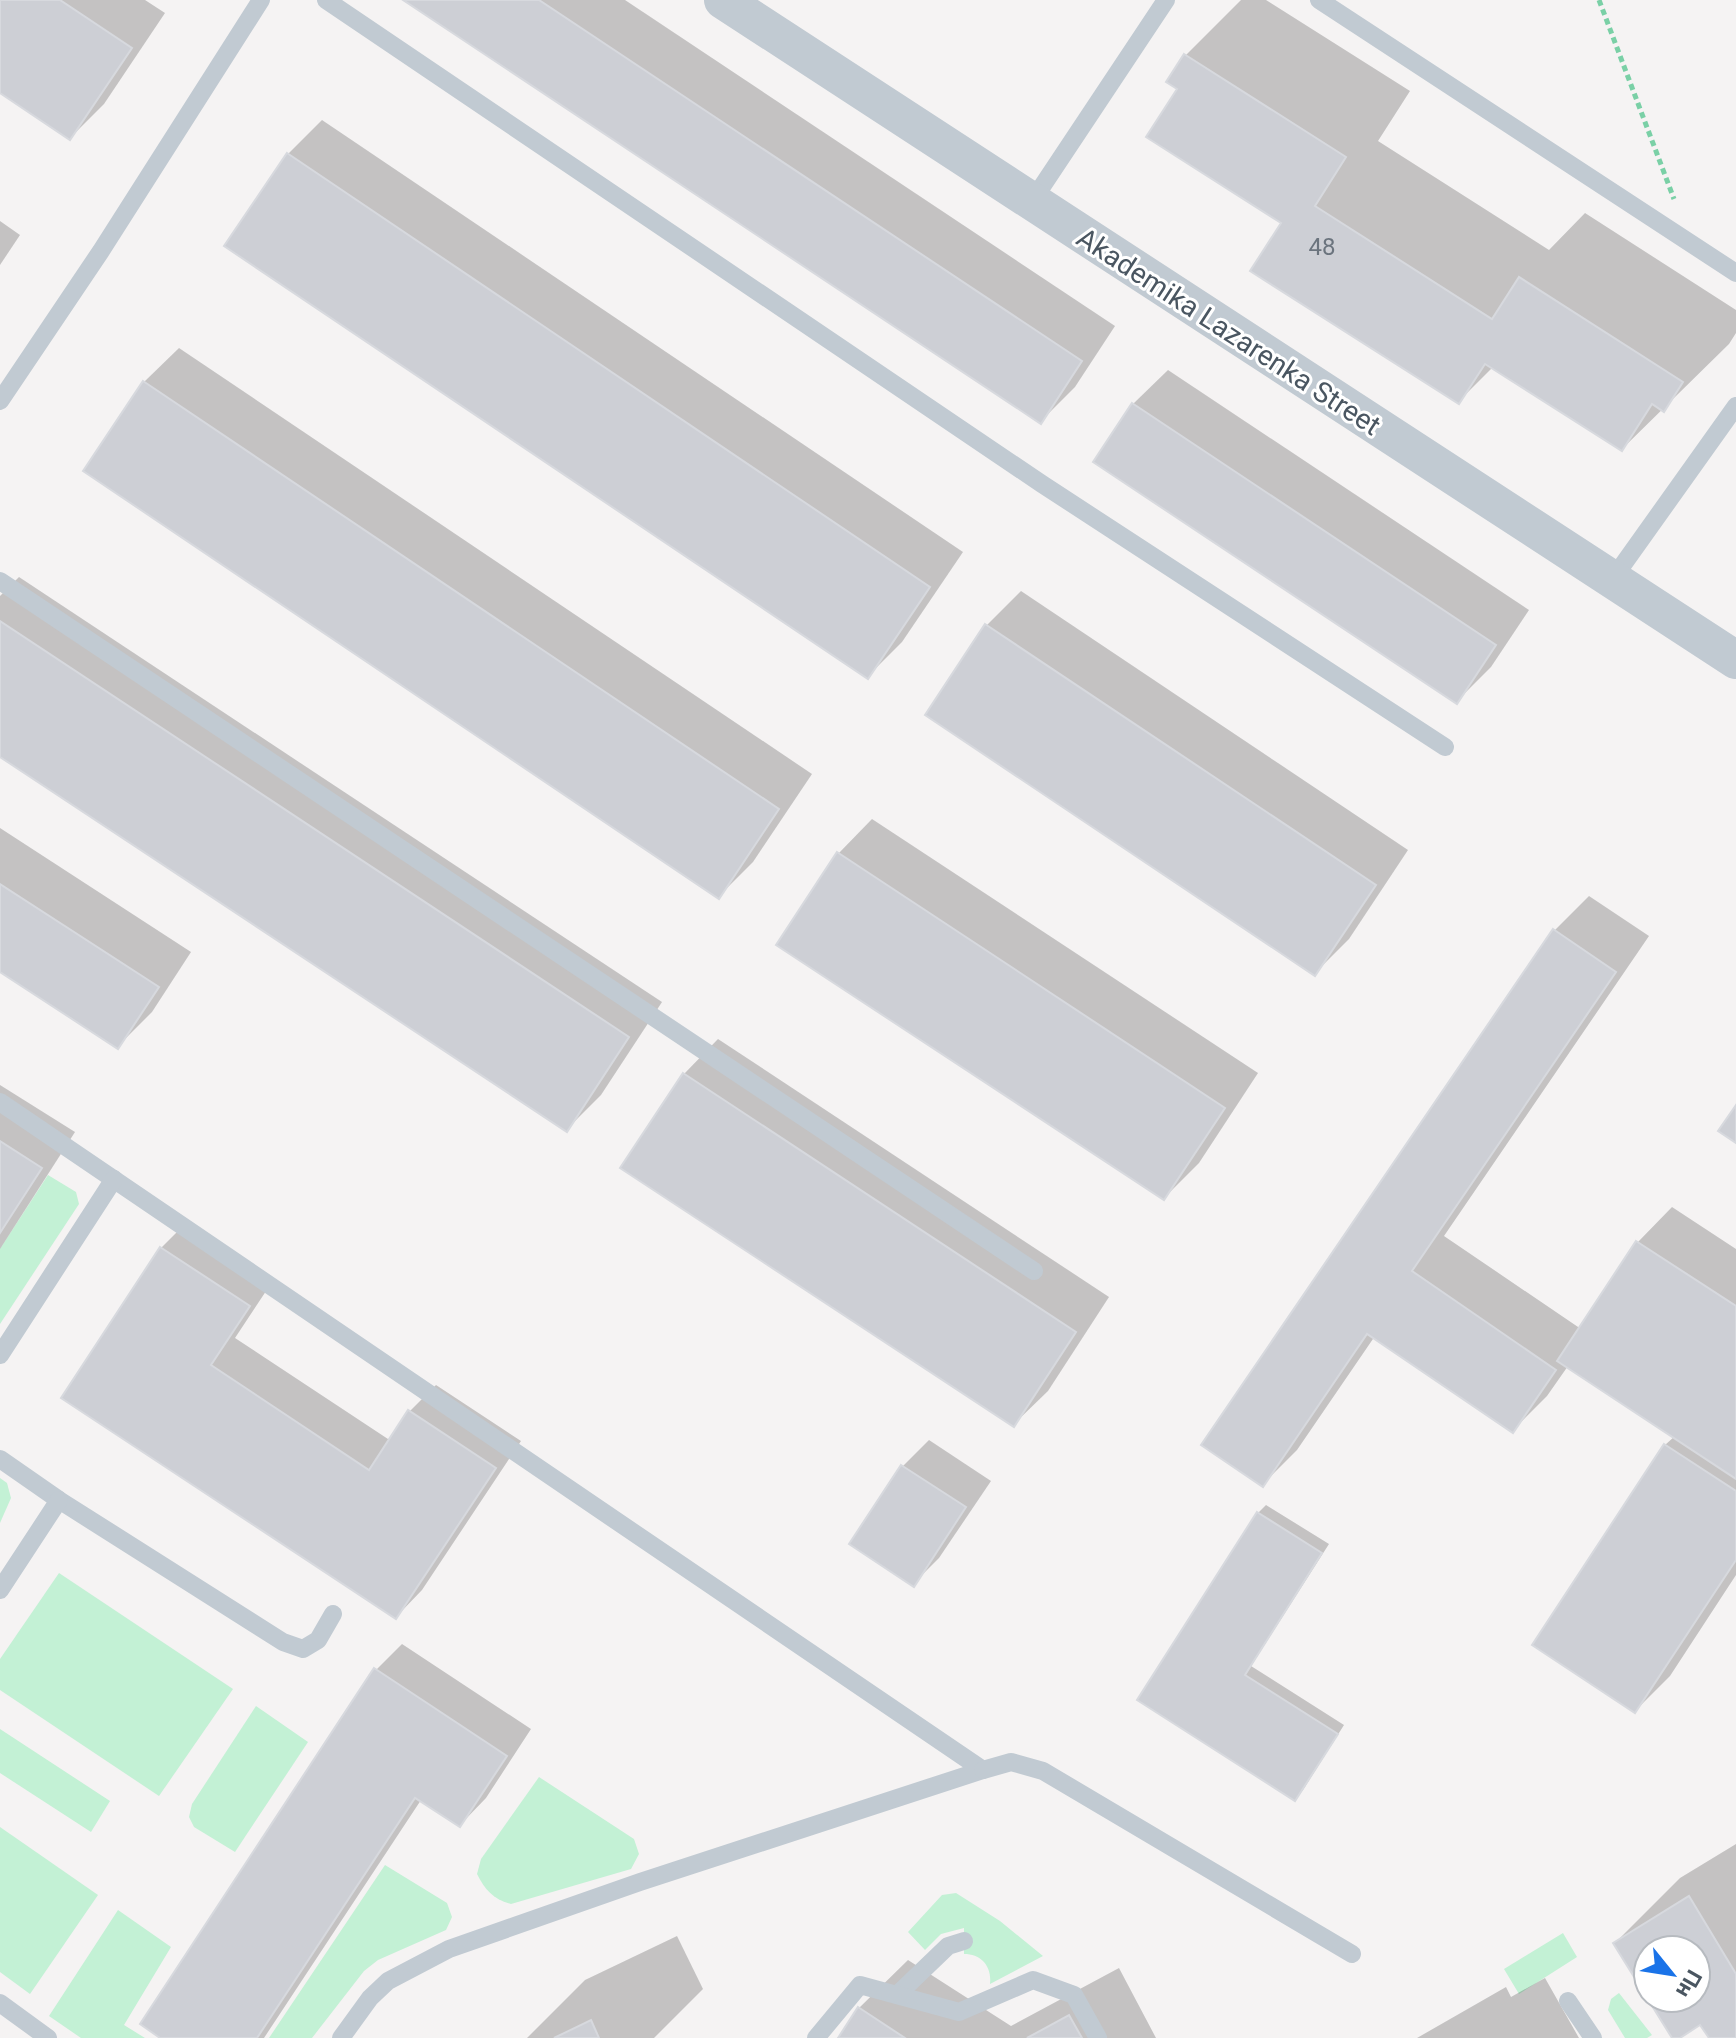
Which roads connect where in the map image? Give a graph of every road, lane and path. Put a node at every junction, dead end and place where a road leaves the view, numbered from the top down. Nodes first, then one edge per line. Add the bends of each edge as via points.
1 (261, 0) edge
2 (326, 0) edge
3 (723, 0) edge
4 (1166, 0) edge
5 (1319, 0) edge
6 (1599, 0) edge
7 (1031, 203) junction
8 (1690, 241) junction
9 (1736, 273) edge
10 (0, 401) edge
11 (1736, 406) edge
12 (1612, 580) junction
13 (0, 581) edge
14 (1736, 660) edge
15 (1445, 747) dead end
16 (0, 1102) edge
17 (114, 1179) junction
18 (1034, 1271) dead end
19 (0, 1355) edge
20 (0, 1459) edge
21 (59, 1500) junction
22 (0, 1590) edge
23 (333, 1614) dead end
24 (983, 1770) junction
25 (964, 1941) dead end
26 (1352, 1954) dead end
27 (897, 1995) junction
28 (1568, 2001) dead end
29 (0, 2003) edge
30 (48, 2038) edge
31 (341, 2038) edge
32 (816, 2038) edge
33 (1098, 2038) edge
34 (1593, 2038) edge

1 - 10 lane
2 - 15 lane via 1042,484
3 - 7 street, Akademika Lazarenka Street
4 - 7 lane
5 - 8 lane
6 - 8 path
7 - 12 street, Akademika Lazarenka Street
8 - 9 lane
11 - 12 lane
12 - 14 street, Akademika Lazarenka Street
13 - 18 lane
16 - 17 lane
17 - 19 lane
17 - 24 lane
20 - 21 lane
21 - 22 lane
21 - 23 lane via 283,1642 303,1649 318,1640
24 - 26 lane via 1011,1762 1043,1771
24 - 31 lane via 449,1949 388,1981
25 - 27 lane via 948,1946
27 - 32 lane via 860,1985
27 - 33 lane via 959,2012 1033,1980 1074,1995
28 - 34 lane
29 - 30 lane

